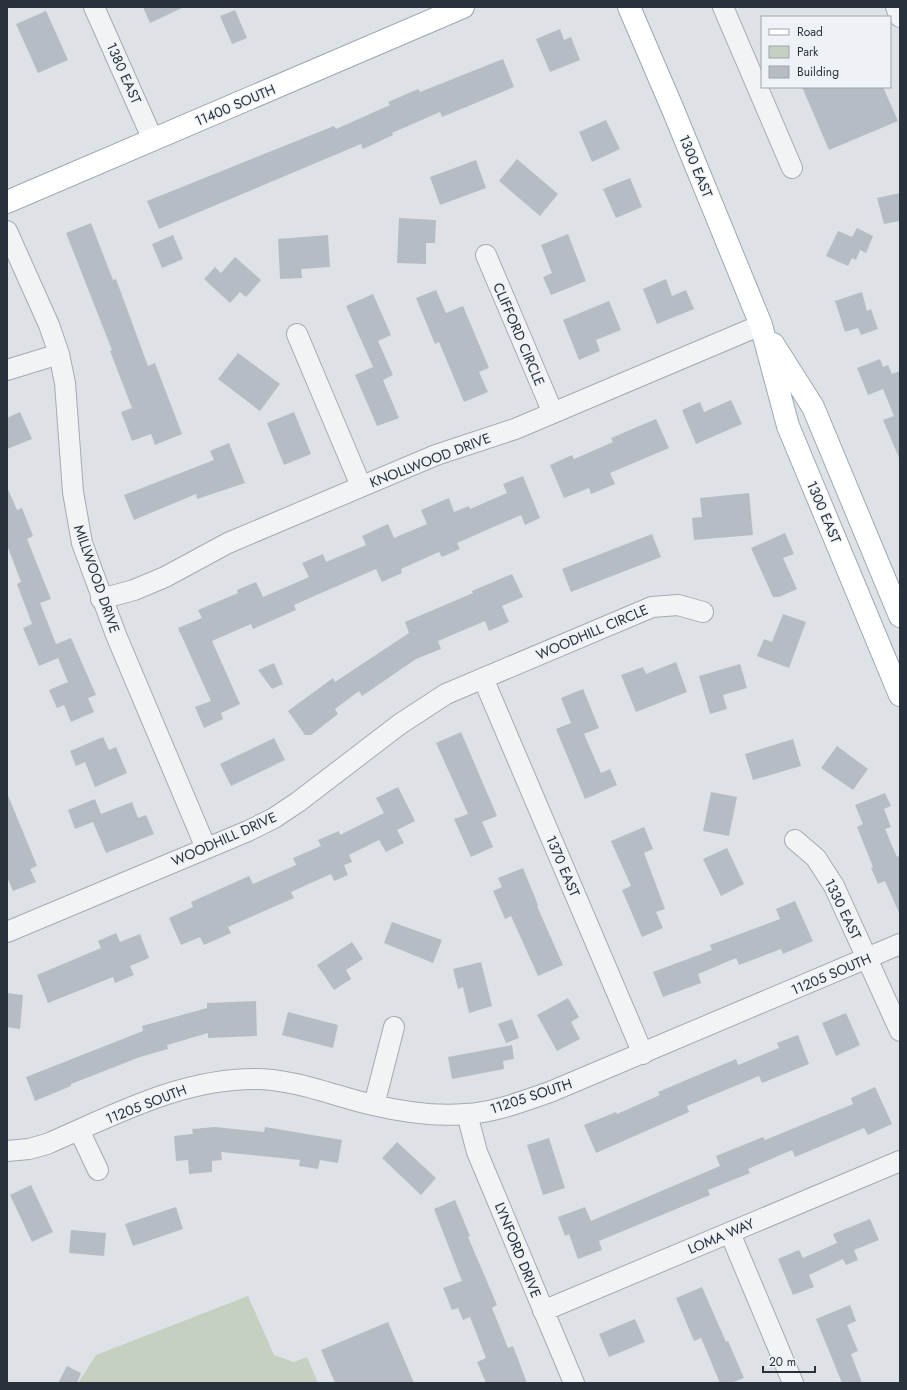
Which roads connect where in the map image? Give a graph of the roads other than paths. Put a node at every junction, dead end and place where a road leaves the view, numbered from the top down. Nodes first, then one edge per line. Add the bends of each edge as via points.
1 (94, 7) edge
2 (463, 7) edge
3 (629, 7) edge
4 (723, 7) edge
5 (896, 7) edge
6 (900, 17) edge
7 (154, 140) junction
8 (792, 168) dead end
9 (7, 202) edge
10 (7, 231) edge
11 (486, 255) dead end
12 (761, 325) junction
13 (296, 334) dead end
14 (59, 354) junction
15 (7, 370) edge
16 (553, 413) junction
17 (361, 486) junction
18 (102, 599) junction
19 (703, 612) dead end
20 (900, 616) edge
21 (483, 678) junction
22 (900, 695) edge
23 (795, 840) dead end
24 (206, 848) junction
25 (7, 932) edge
26 (900, 944) edge
27 (867, 958) junction
28 (394, 1027) dead end
29 (900, 1031) edge
30 (643, 1054) junction
31 (374, 1105) junction
32 (467, 1114) junction
33 (79, 1130) junction
34 (7, 1151) edge
35 (900, 1161) edge
36 (98, 1170) dead end
37 (730, 1232) junction
38 (543, 1312) junction
39 (574, 1383) edge
40 (793, 1383) edge

1 - 7 street, 1380 EAST
2 - 7 main road, 11400 SOUTH
3 - 12 main road, 1300 EAST
4 - 8 street
5 - 6 street
7 - 9 main road, 11400 SOUTH
10 - 14 street, MILLWOOD DRIVE via 49,325
11 - 16 street, CLIFFORD CIRCLE
12 - 16 street, KNOLLWOOD DRIVE
12 - 20 main road, 1300 EAST via 813,407
12 - 22 main road, 1300 EAST via 788,426
13 - 17 street
14 - 15 street
14 - 18 street, MILLWOOD DRIVE via 65,383 76,518
16 - 17 street, KNOLLWOOD DRIVE via 515,429 436,455
17 - 18 street, KNOLLWOOD DRIVE via 228,543 134,590
18 - 24 street, MILLWOOD DRIVE
19 - 21 street, WOODHILL CIRCLE via 678,605 652,607
21 - 24 street, WOODHILL DRIVE via 446,694 421,709 274,818
21 - 30 street, 1370 EAST
23 - 27 street, 1330 EAST via 816,858 834,886
24 - 25 street, WOODHILL DRIVE
26 - 27 street, 11205 SOUTH
27 - 29 street, 1330 EAST
27 - 30 street, 11205 SOUTH
28 - 31 street
30 - 32 street, 11205 SOUTH via 510,1106
31 - 32 street, 11205 SOUTH via 410,1113
31 - 33 street, 11205 SOUTH via 291,1083 256,1079 222,1081 188,1087 154,1098
32 - 38 street, LYNFORD DRIVE via 477,1152
33 - 34 street, 11205 SOUTH via 30,1149
33 - 36 street
35 - 37 street, LOMA WAY
37 - 38 street, LOMA WAY
37 - 40 street
38 - 39 street, LYNFORD DRIVE

